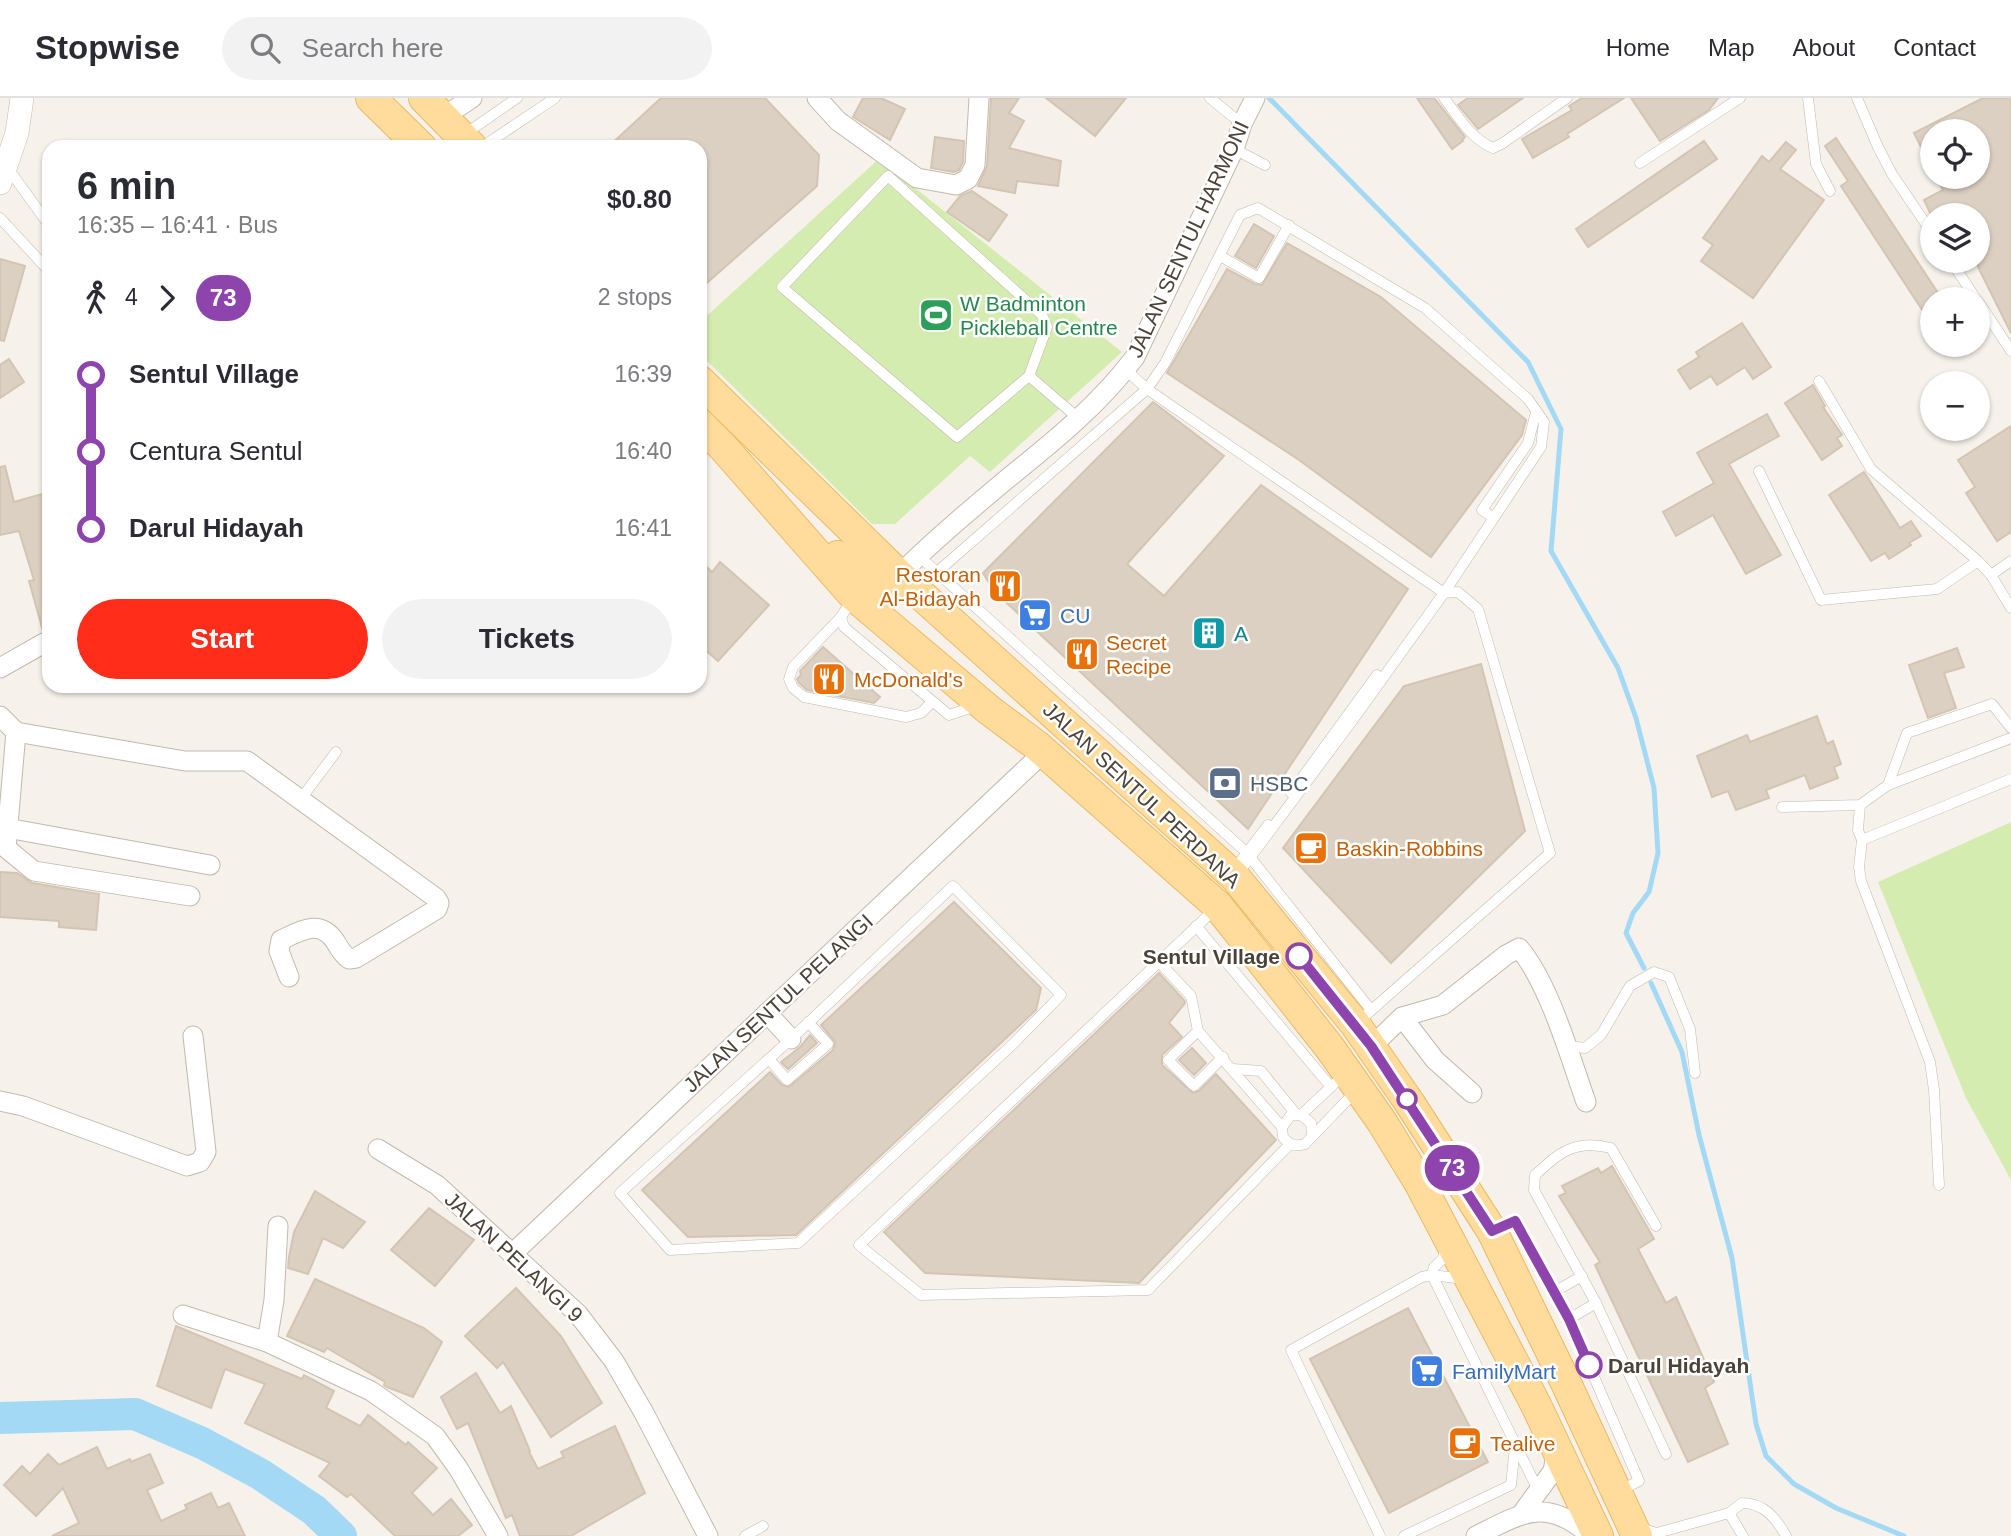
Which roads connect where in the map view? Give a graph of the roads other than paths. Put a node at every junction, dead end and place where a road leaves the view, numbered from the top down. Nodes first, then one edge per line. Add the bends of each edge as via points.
1 (22, 98) edge
2 (40, 98) edge
3 (371, 98) edge
4 (472, 98) edge
5 (517, 98) edge
6 (555, 98) edge
7 (817, 98) edge
8 (979, 98) edge
9 (1210, 98) edge
10 (1255, 98) edge
11 (1444, 98) edge
12 (1567, 98) edge
13 (1740, 98) edge
14 (1808, 98) edge
15 (1857, 98) edge
16 (450, 122) edge
17 (1242, 124) junction
18 (10, 137) edge
19 (414, 140) edge
20 (1234, 149) junction
21 (1640, 163) dead end
22 (1265, 165) dead end
23 (3, 175) edge
24 (1830, 191) dead end
25 (1920, 215) edge
26 (42, 217) edge
27 (0, 218) edge
28 (1289, 225) junction
29 (1220, 256) junction
30 (42, 263) edge
31 (1990, 320) edge
32 (2011, 351) edge
33 (1125, 369) junction
34 (1029, 376) junction
35 (1819, 381) dead end
36 (707, 388) edge
37 (1147, 389) junction
38 (1078, 418) junction
39 (707, 432) edge
40 (722, 446) junction
41 (1759, 471) dead end
42 (1978, 561) junction
43 (2011, 561) edge
44 (903, 572) junction
45 (936, 573) junction
46 (1991, 575) junction
47 (1444, 593) junction
48 (847, 607) junction
49 (2011, 608) edge
50 (42, 644) edge
51 (0, 668) edge
52 (972, 695) junction
53 (932, 702) junction
54 (0, 716) edge
55 (2011, 728) edge
56 (16, 732) junction
57 (2011, 738) edge
58 (336, 752) dead end
59 (1044, 752) junction
60 (2011, 779) edge
61 (1888, 785) junction
62 (300, 800) junction
63 (1860, 804) junction
64 (1782, 807) dead end
65 (7, 828) junction
66 (1862, 840) junction
67 (210, 865) dead end
68 (1241, 865) junction
69 (190, 896) dead end
70 (1218, 906) junction
71 (1196, 926) junction
72 (1159, 962) junction
73 (289, 977) dead end
74 (767, 1013) junction
75 (1402, 1017) junction
76 (808, 1022) junction
77 (1361, 1024) junction
78 (1198, 1031) junction
79 (193, 1036) dead end
80 (791, 1038) junction
81 (1566, 1046) junction
82 (1223, 1058) junction
83 (769, 1059) junction
84 (1233, 1069) junction
85 (1695, 1073) dead end
86 (1350, 1080) junction
87 (1472, 1093) dead end
88 (0, 1101) edge
89 (1409, 1102) junction
90 (1586, 1102) dead end
91 (1299, 1115) junction
92 (1282, 1127) junction
93 (1312, 1136) junction
94 (1290, 1144) junction
95 (378, 1149) dead end
96 (1939, 1185) dead end
97 (278, 1226) dead end
98 (1656, 1226) dead end
99 (1445, 1228) junction
100 (1492, 1231) junction
101 (512, 1254) junction
102 (1432, 1275) junction
103 (1582, 1276) junction
104 (1478, 1291) junction
105 (1554, 1292) junction
106 (1596, 1303) junction
107 (183, 1315) dead end
108 (1569, 1319) junction
109 (267, 1342) junction
110 (1515, 1447) junction
111 (1557, 1447) junction
112 (1666, 1454) dead end
113 (1538, 1490) junction
114 (1616, 1492) junction
115 (1523, 1513) junction
116 (1729, 1513) junction
117 (763, 1526) dead end
118 (1634, 1531) edge
119 (1417, 1533) edge
120 (498, 1536) edge
121 (708, 1536) edge
122 (745, 1536) edge
123 (1380, 1536) edge
124 (1404, 1536) edge
125 (1476, 1536) edge
126 (1591, 1536) edge
127 (1598, 1536) edge
128 (1743, 1536) edge
129 (1786, 1536) edge

1 - 18 street
2 - 18 street
3 - 19 main road
4 - 16 street
5 - 16 lane
6 - 16 lane
7 - 8 street via 838,121 917,178 956,184 968,179 975,165
9 - 17 lane
10 - 17 street, JALAN SENTUL HARMONI
11 - 12 lane via 1473,136 1493,148
13 - 21 lane
14 - 24 lane via 1816,164
15 - 25 lane via 1892,174
17 - 20 street, JALAN SENTUL HARMONI
18 - 23 street
20 - 22 lane
20 - 33 street, JALAN SENTUL HARMONI via 1135,357
23 - 26 lane
27 - 30 lane
28 - 29 lane via 1258,208 1240,215
28 - 29 lane via 1259,278
28 - 47 lane via 1425,309 1528,399 1544,422 1541,447
29 - 37 lane
31 - 32 lane
33 - 37 lane
33 - 38 street, JALAN SENTUL HARMONI
34 - 34 lane via 957,436 782,287 888,176 1042,315 1047,327
34 - 38 lane
35 - 42 lane via 1871,469
36 - 44 main road, JALAN SENTUL PERDANA
37 - 45 lane
37 - 47 lane
38 - 44 street, JALAN SENTUL HARMONI
39 - 40 main road, JALAN SENTUL PERDANA
40 - 44 main road via 861,578 873,583
40 - 48 main road, JALAN SENTUL PERDANA
41 - 42 lane via 1821,600 1937,589
42 - 46 lane
43 - 46 lane
44 - 45 lane
44 - 52 main road via 897,615
44 - 68 main road, JALAN SENTUL PERDANA
45 - 68 lane via 1108,725
46 - 49 lane
47 - 68 lane
47 - 77 lane via 1458,592 1478,609 1550,853
48 - 52 main road, JALAN SENTUL PERDANA
48 - 53 lane via 844,627
48 - 53 lane via 793,667 789,679 797,692 906,717 921,713
50 - 51 street
52 - 53 lane via 949,715
52 - 59 main road, JALAN SENTUL PERDANA
54 - 56 street
55 - 61 lane via 1992,705 1907,733
56 - 62 street via 185,761 247,761
56 - 65 street
57 - 61 lane
58 - 62 lane
59 - 70 main road, JALAN SENTUL PERDANA
59 - 74 street, JALAN SENTUL PELANGI
60 - 66 lane
61 - 63 lane
62 - 73 street via 439,903 437,909 356,958 344,955 327,930 319,927 281,940 279,951
63 - 64 lane
63 - 66 lane
65 - 67 street
65 - 69 street via 5,848 34,871
66 - 96 lane via 1861,881 1930,1062
68 - 77 main road, JALAN SENTUL PERDANA
70 - 71 lane
70 - 86 main road, JALAN SENTUL PERDANA
71 - 72 lane
71 - 86 lane
72 - 78 lane via 1191,996
72 - 94 lane via 859,1245 921,1295 1148,1290
74 - 80 street
74 - 101 street, JALAN SENTUL PELANGI
75 - 77 street
75 - 81 street via 1443,1005 1519,948 1537,974
75 - 87 street via 1435,1060
76 - 80 lane
76 - 83 lane via 828,1044 788,1080
76 - 83 lane via 953,886 1062,995 798,1243 670,1250 620,1193
77 - 86 main road via 1350,1028 1371,1059
77 - 89 main road, JALAN SENTUL PERDANA
78 - 82 lane
78 - 82 lane via 1168,1060 1194,1086
79 - 88 street via 206,1152 200,1162 187,1166
80 - 83 lane
81 - 85 lane via 1585,1048 1593,1042 1630,986 1654,972 1661,973 1669,976 1690,1029
81 - 90 street
82 - 84 lane
84 - 91 lane via 1261,1071
84 - 92 lane
86 - 89 main road via 1384,1079
86 - 91 lane
86 - 93 lane
86 - 99 main road, JALAN SENTUL PERDANA via 1382,1122
89 - 100 main road, JALAN SENTUL PERDANA
91 - 92 lane via 1287,1118
91 - 93 lane via 1311,1123
92 - 94 lane
93 - 94 lane via 1305,1144
95 - 101 street, JALAN PELANGI 9 via 437,1185
97 - 109 street
98 - 103 lane via 1611,1148 1582,1144 1554,1157 1535,1175 1534,1190
99 - 102 lane via 1443,1259
99 - 104 main road, JALAN SENTUL PERDANA
100 - 105 lane via 1515,1221
100 - 114 main road, JALAN SENTUL PERDANA
101 - 121 street, JALAN PELANGI 9 via 578,1314 614,1361
102 - 104 lane via 1465,1279
102 - 110 lane
102 - 123 lane via 1291,1350
103 - 105 lane
103 - 106 lane
104 - 111 main road, JALAN SENTUL PERDANA
105 - 108 lane
106 - 108 lane
106 - 112 lane
107 - 109 street
108 - 114 lane via 1639,1481
109 - 120 street via 371,1391 435,1436
110 - 113 lane
110 - 119 lane via 1511,1485
111 - 113 street via 1553,1471
111 - 127 main road, JALAN SENTUL PERDANA
113 - 115 street
114 - 118 main road, JALAN SENTUL PERDANA
115 - 125 street
115 - 126 street via 1556,1514 1574,1521
116 - 118 lane via 1657,1533
116 - 128 lane
116 - 129 lane via 1742,1503 1756,1503 1771,1514
117 - 122 lane
119 - 124 lane

